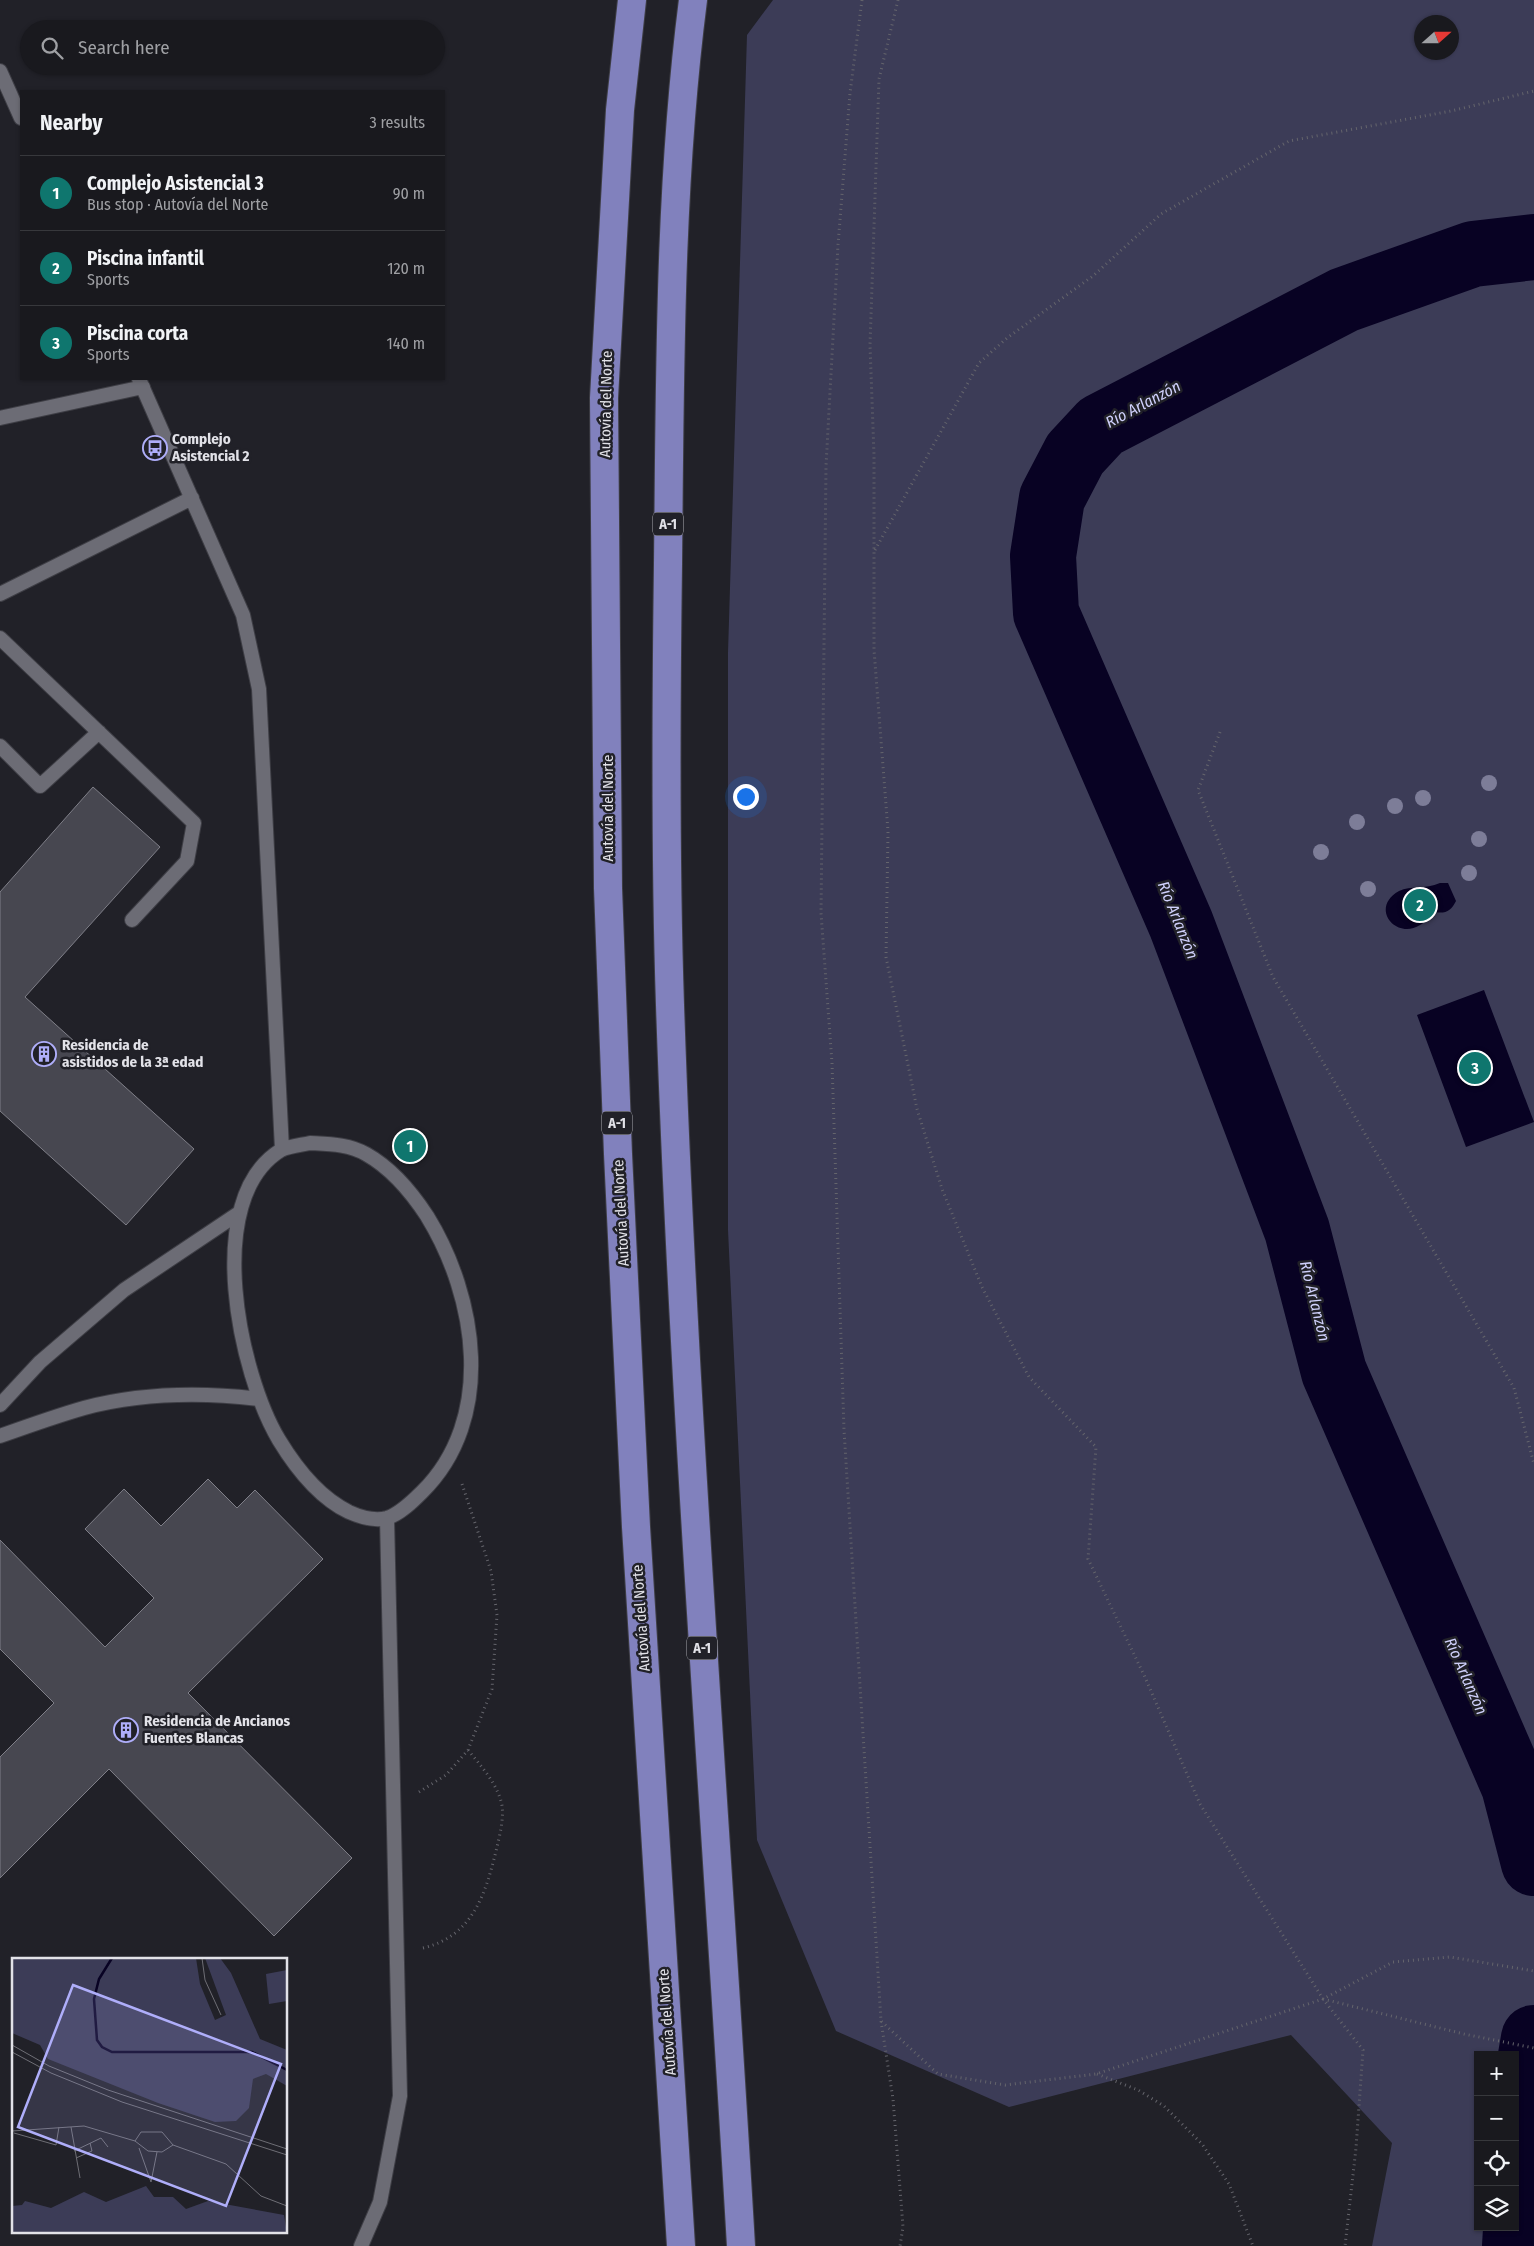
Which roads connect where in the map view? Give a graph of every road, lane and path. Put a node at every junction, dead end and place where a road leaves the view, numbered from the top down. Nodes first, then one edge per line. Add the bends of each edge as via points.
1 (632, 0) edge
2 (693, 0) edge
3 (862, 0) edge
4 (898, 0) edge
5 (0, 71) edge
6 (1534, 91) edge
7 (20, 116) edge
8 (141, 383) edge
9 (0, 418) edge
10 (192, 498) junction
11 (874, 551) junction
12 (0, 594) edge
13 (0, 638) edge
14 (99, 732) junction
15 (1220, 732) dead end
16 (0, 746) edge
17 (132, 920) dead end
18 (282, 1150) junction
19 (239, 1214) junction
20 (259, 1399) junction
21 (0, 1404) edge
22 (0, 1436) edge
23 (451, 1452) junction
24 (1534, 1464) edge
25 (387, 1518) junction
26 (468, 1750) junction
27 (392, 1810) junction
28 (396, 1954) junction
29 (1534, 1971) edge
30 (1323, 1998) junction
31 (881, 2021) junction
32 (1534, 2048) edge
33 (1096, 2074) junction
34 (362, 2246) edge
35 (681, 2246) edge
36 (741, 2246) edge
37 (900, 2246) edge
38 (1253, 2246) edge
39 (1345, 2246) edge

1 - 35 highway, Autovía del Norte / A-1 via 620,110 604,398 608,888 636,1527
2 - 36 highway, A-1 via 684,66 669,436 666,714 670,1002 703,1666
3 - 31 path via 847,131 826,466 821,913 832,1063 844,1430
4 - 11 path via 879,80 870,346
5 - 7 lane
6 - 11 path via 1451,111 1289,141 1161,214 1094,276 1007,338 979,363
8 - 9 lane
8 - 10 lane
10 - 12 lane
10 - 18 lane via 244,615 258,689
11 - 30 path via 874,650 888,831 886,956 917,1109 942,1189 982,1287 1029,1377 1096,1447 1088,1559 1144,1675 1200,1804
13 - 14 lane
14 - 16 lane via 40,786
14 - 17 lane via 194,823 187,861
15 - 24 path via 1198,790 1273,977 1514,1388
18 - 19 lane via 260,1170
18 - 23 lane via 310,1143 339,1144 366,1154 394,1174 441,1239 458,1282 469,1323 471,1368 466,1412
19 - 20 lane via 234,1268 238,1307 246,1358
19 - 21 lane via 124,1290 40,1362
20 - 22 lane via 186,1394 142,1397 85,1408
20 - 25 lane via 279,1440 307,1479 333,1505 361,1518
23 - 25 lane via 432,1482 411,1503
23 - 26 path via 491,1571 497,1615 492,1689
25 - 27 lane
26 - 27 path via 446,1775
26 - 28 path via 492,1780 502,1803 500,1832 488,1884 477,1909 456,1934 434,1945
27 - 28 lane
28 - 34 lane via 400,2096 380,2202
29 - 30 path via 1450,1956 1393,1962
30 - 32 path via 1464,2034
30 - 33 path
30 - 39 path via 1363,2050
31 - 33 path via 938,2074 1005,2085
31 - 37 path via 892,2100 903,2227
33 - 38 path via 1138,2090 1164,2106 1202,2144 1229,2184

